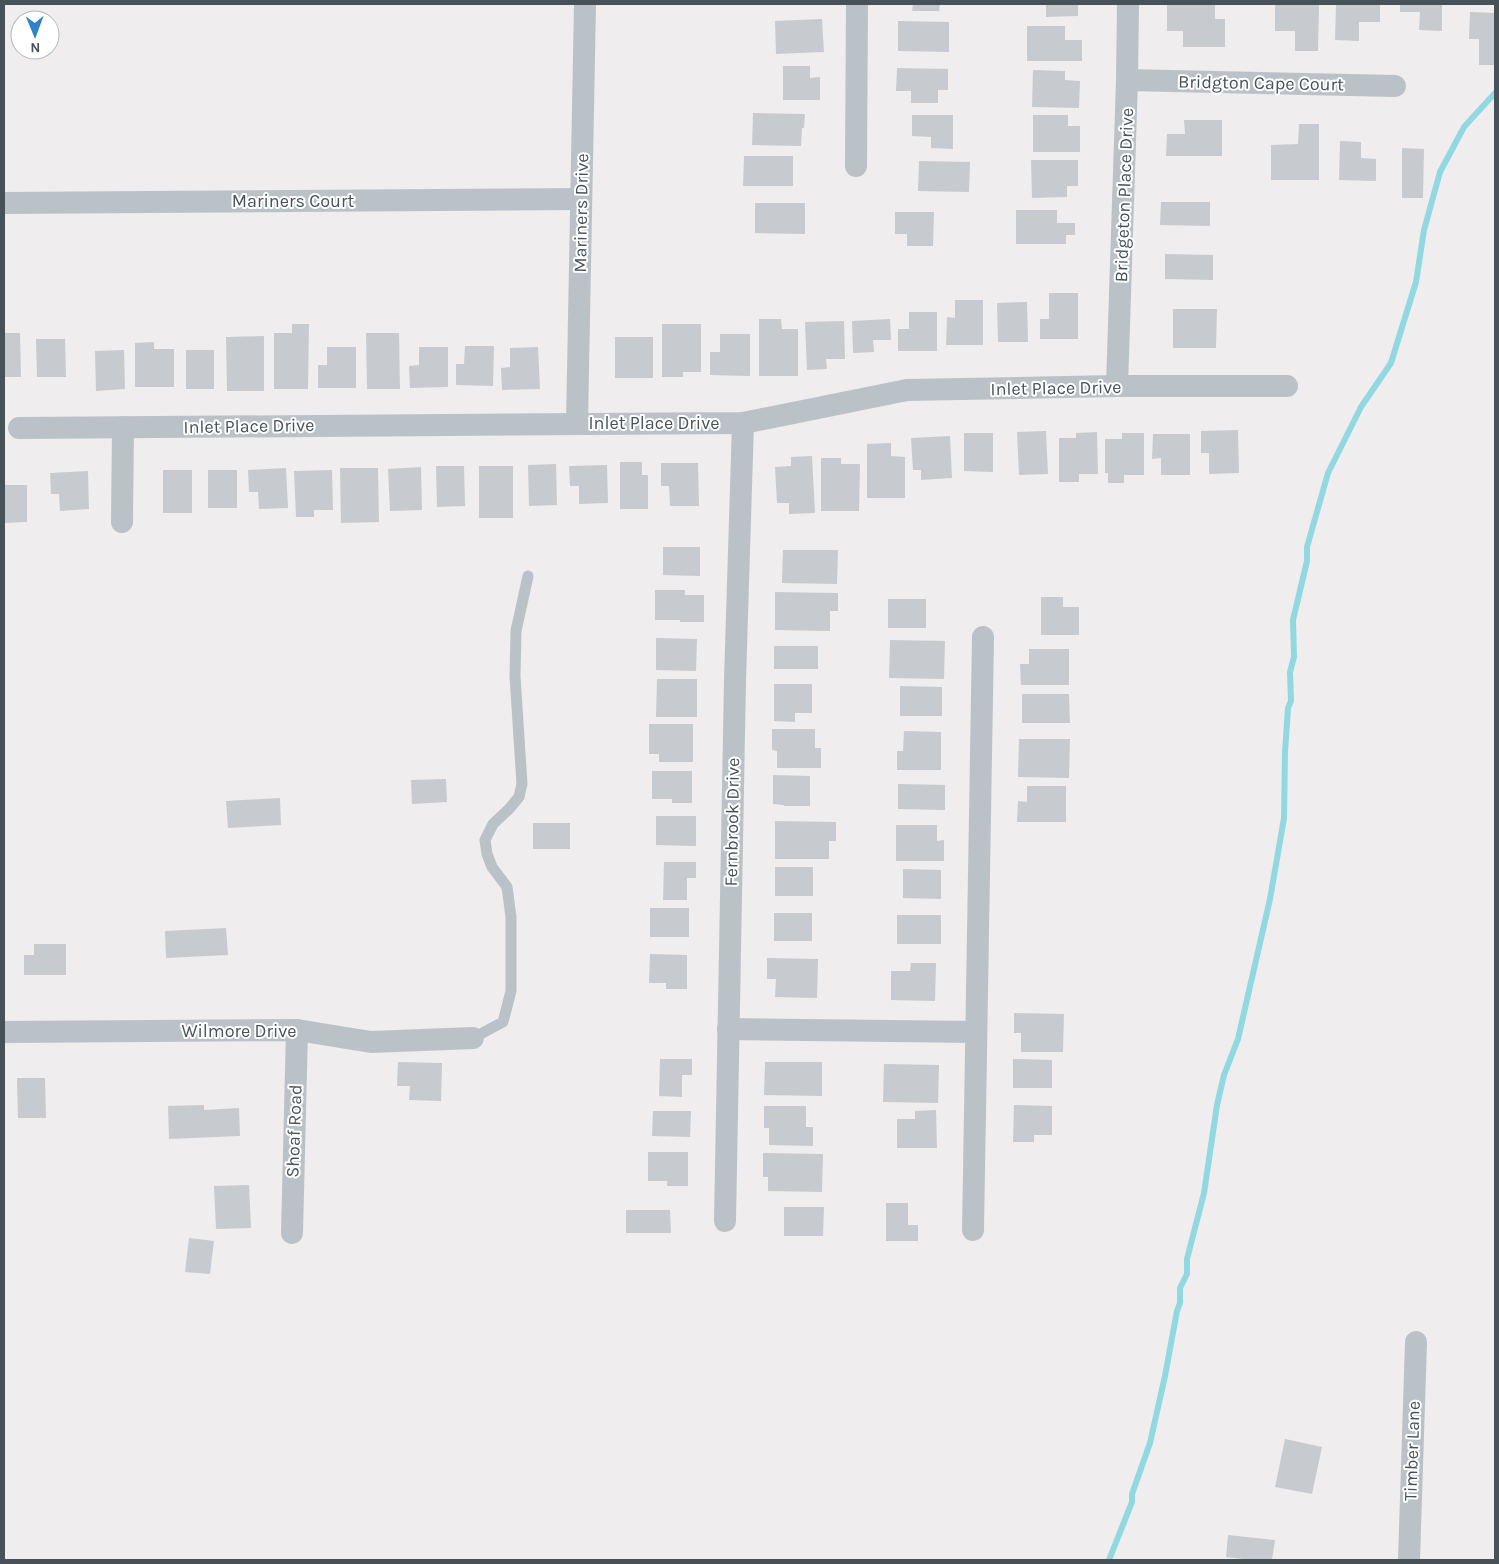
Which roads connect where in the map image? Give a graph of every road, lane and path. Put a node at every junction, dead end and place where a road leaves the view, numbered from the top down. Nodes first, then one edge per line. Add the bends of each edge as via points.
1 (584, 4) edge
2 (857, 4) edge
3 (1128, 4) edge
4 (1127, 80) junction
5 (1395, 86) dead end
6 (856, 166) dead end
7 (581, 199) junction
8 (4, 203) edge
9 (1117, 386) junction
10 (1286, 386) dead end
11 (577, 423) junction
12 (743, 423) junction
13 (19, 428) dead end
14 (123, 428) junction
15 (122, 522) dead end
16 (528, 576) dead end
17 (983, 637) dead end
18 (728, 1029) junction
19 (297, 1030) junction
20 (4, 1032) edge
21 (976, 1032) junction
22 (473, 1038) joint
23 (725, 1221) dead end
24 (973, 1230) dead end
25 (292, 1233) dead end
26 (1416, 1342) dead end
27 (1409, 1560) edge

1 - 7 street, Mariners Drive
2 - 6 street
3 - 4 street, Bridgeton Place Drive
4 - 5 street, Bridgton Cape Court
4 - 9 street, Bridgeton Place Drive
7 - 8 street, Mariners Court
7 - 11 street, Mariners Drive
9 - 10 street, Inlet Place Drive
9 - 12 street, Inlet Place Drive via 907,390
11 - 12 street, Inlet Place Drive
11 - 14 street, Inlet Place Drive
12 - 18 street, Fernbrook Drive
13 - 14 street, Inlet Place Drive
14 - 15 street
16 - 22 lane via 516,631 515,676 522,784 519,797 493,824 484,840 492,867 507,887 511,917 511,991 504,1022
17 - 21 street
18 - 21 street
18 - 23 street, Fernbrook Drive
19 - 20 street, Wilmore Drive
19 - 22 street, Wilmore Drive via 371,1042
19 - 25 street, Shoaf Road
21 - 24 street
26 - 27 street, Timber Lane

